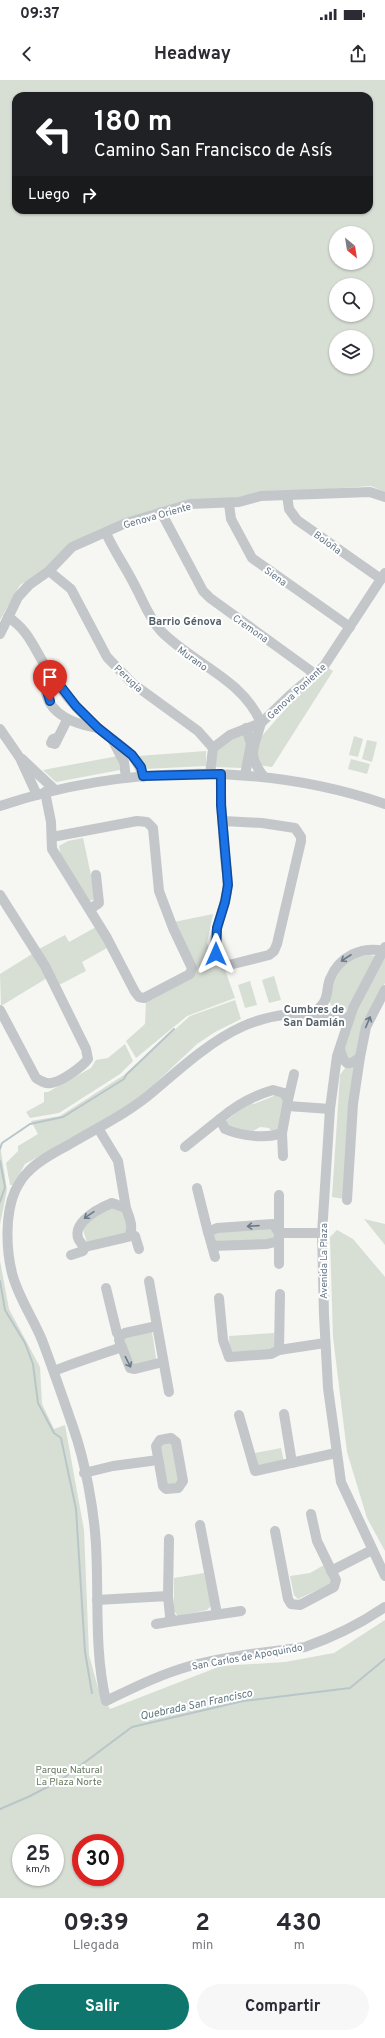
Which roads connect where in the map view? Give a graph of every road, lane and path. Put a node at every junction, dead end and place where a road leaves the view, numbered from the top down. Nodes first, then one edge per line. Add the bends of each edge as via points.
1 (287, 495) junction
2 (385, 497) edge
3 (228, 504) junction
4 (161, 512) junction
5 (106, 533) junction
6 (49, 571) junction
7 (383, 576) edge
8 (8, 617) junction
9 (350, 627) junction
10 (0, 634) edge
11 (48, 670) junction
12 (315, 674) junction
13 (67, 720) junction
14 (262, 723) junction
15 (98, 728) junction
16 (246, 728) junction
17 (0, 729) edge
18 (56, 738) dead end
19 (113, 741) junction
20 (213, 748) junction
21 (20, 758) junction
22 (210, 774) junction
23 (221, 774) junction
24 (143, 776) junction
25 (245, 776) junction
26 (264, 777) junction
27 (126, 778) junction
28 (55, 790) junction
29 (41, 794) junction
30 (385, 804) edge
31 (0, 806) edge
32 (223, 821) junction
33 (52, 837) junction
34 (96, 875) dead end
35 (0, 895) edge
36 (90, 909) junction
37 (384, 949) edge
38 (385, 990) edge
39 (325, 1000) junction
40 (0, 1010) edge
41 (313, 1014) junction
42 (332, 1015) junction
43 (349, 1018) junction
44 (339, 1047) junction
45 (360, 1057) junction
46 (350, 1064) junction
47 (335, 1073) junction
48 (294, 1074) dead end
49 (288, 1103) junction
50 (330, 1109) junction
51 (220, 1119) junction
52 (98, 1128) junction
53 (282, 1133) junction
54 (185, 1147) dead end
55 (283, 1156) dead end
56 (122, 1186) junction
57 (197, 1188) dead end
58 (279, 1195) dead end
59 (348, 1200) dead end
60 (112, 1203) junction
61 (126, 1208) junction
62 (208, 1232) junction
63 (131, 1234) junction
64 (322, 1234) junction
65 (279, 1237) junction
66 (212, 1246) junction
67 (85, 1247) junction
68 (139, 1249) dead end
69 (71, 1255) dead end
70 (215, 1257) dead end
71 (279, 1264) dead end
72 (149, 1281) dead end
73 (106, 1288) dead end
74 (280, 1294) dead end
75 (219, 1298) dead end
76 (157, 1326) junction
77 (120, 1336) junction
78 (325, 1343) junction
79 (122, 1347) junction
80 (278, 1350) junction
81 (163, 1362) junction
82 (54, 1371) junction
83 (169, 1392) dead end
84 (284, 1414) dead end
85 (239, 1415) dead end
86 (336, 1453) junction
87 (158, 1460) junction
88 (292, 1463) junction
89 (84, 1473) junction
90 (311, 1514) dead end
91 (200, 1525) dead end
92 (275, 1531) dead end
93 (169, 1539) dead end
94 (372, 1550) junction
95 (331, 1571) junction
96 (385, 1576) edge
97 (168, 1596) junction
98 (96, 1600) junction
99 (385, 1607) edge
100 (241, 1611) dead end
101 (217, 1614) junction
102 (174, 1621) junction
103 (156, 1624) dead end

1 - 2 street, Genova Oriente via 370,492
1 - 3 street, Genova Oriente via 261,496
1 - 7 street, Boloña via 289,509 297,520
3 - 4 street, Genova Oriente via 190,504
3 - 9 street, Siena via 231,519 252,558
4 - 5 street, Genova Oriente via 126,523
4 - 12 street, Cremona via 203,591
5 - 6 street, Genova Oriente via 72,547
5 - 14 street, Murano via 153,621 185,653 238,688 251,703
6 - 8 street, Genova Oriente via 24,590
6 - 20 street, Perugia via 71,590 107,657 132,683 198,731
7 - 9 street, Genova Poniente
8 - 10 street, Genova Oriente
8 - 11 street via 25,632
9 - 12 street, Genova Poniente via 329,659
11 - 13 street via 48,696 55,709
11 - 15 street via 68,698
12 - 14 street, Genova Poniente via 288,696
13 - 15 street
13 - 18 street
14 - 16 street, Genova Poniente
14 - 26 street via 253,751 256,766
15 - 19 street
16 - 20 street, Genova Poniente via 230,735
16 - 25 street via 251,744
17 - 21 street
19 - 24 street via 132,755 141,767
19 - 27 street via 124,762
20 - 22 street
21 - 28 street
21 - 29 street
22 - 23 street
22 - 24 street
23 - 25 street
23 - 32 street
24 - 27 street
25 - 26 street
26 - 30 street via 325,788
27 - 28 street
28 - 29 street
29 - 31 street
29 - 33 street via 51,822
32 - 32 street via 295,828 301,841 274,951 269,955 229,965 219,960 215,946 228,885
33 - 36 street via 52,849
33 - 36 street via 137,821 147,822 153,828 159,890 192,968 190,974 151,995 139,997
34 - 36 street via 99,903
35 - 40 street via 45,966 86,1049 88,1059 82,1067 52,1083 44,1083 36,1078
37 -> 39 street via 358,952 338,964 330,978
37 - 43 street, Avenida La Plaza
45 -> 38 street via 366,1027
39 - 41 street
39 - 42 street
41 - 42 street
41 - 52 street via 264,1018 229,1031 148,1096
42 - 43 street
43 - 44 street, Avenida La Plaza
44 - 46 street via 343,1061
44 - 47 street, Avenida La Plaza
45 - 46 street
45 - 59 street via 353,1104
46 - 47 street
47 - 50 street, Avenida La Plaza
48 - 49 street
49 - 50 street
49 - 51 street via 284,1093 273,1090 252,1096
49 - 53 street
50 - 64 street, Avenida La Plaza
51 - 53 street via 224,1129 232,1132 272,1137
51 - 54 street
52 - 56 street via 118,1161
52 - 82 street via 27,1172 15,1192 10,1208 7,1227 12,1272
53 - 55 street
56 - 60 street
56 - 61 street
57 - 62 street
58 - 65 street
60 - 61 street
60 -> 67 street via 89,1215 80,1224 79,1236
61 - 63 street via 132,1228
65 -> 62 street via 273,1224 217,1228
62 - 66 street
63 - 67 street via 128,1237
63 - 68 street
64 - 65 street
64 - 78 street, Avenida La Plaza
65 - 66 street via 267,1244
65 - 71 street
66 - 70 street
67 - 69 street via 84,1250
72 - 76 street
73 - 77 street
74 - 80 street
75 - 80 street via 223,1340 229,1357 271,1354
76 - 77 street
76 - 81 street
77 - 79 street
78 - 80 street
78 - 86 street, Avenida La Plaza
79 -> 81 street via 130,1368
79 - 82 street
81 - 83 street
82 - 89 street via 77,1438
84 - 88 street
85 - 88 street via 255,1471
86 - 88 street
86 - 94 street, Avenida La Plaza via 341,1482
87 - 87 street via 164,1489 180,1487 183,1481 174,1439 157,1442
87 - 89 street
89 - 98 street via 96,1544
90 - 95 street via 317,1541
91 - 101 street
92 - 95 street via 291,1604 300,1605 334,1587 336,1580
93 - 97 street
94 - 95 street
94 - 96 street, Avenida La Plaza
97 - 98 street
97 - 102 street via 170,1616
98 - 99 street, San Carlos de Apoquindo via 106,1701 188,1666 317,1643 353,1627
100 - 101 street
101 - 102 street
102 - 103 street

